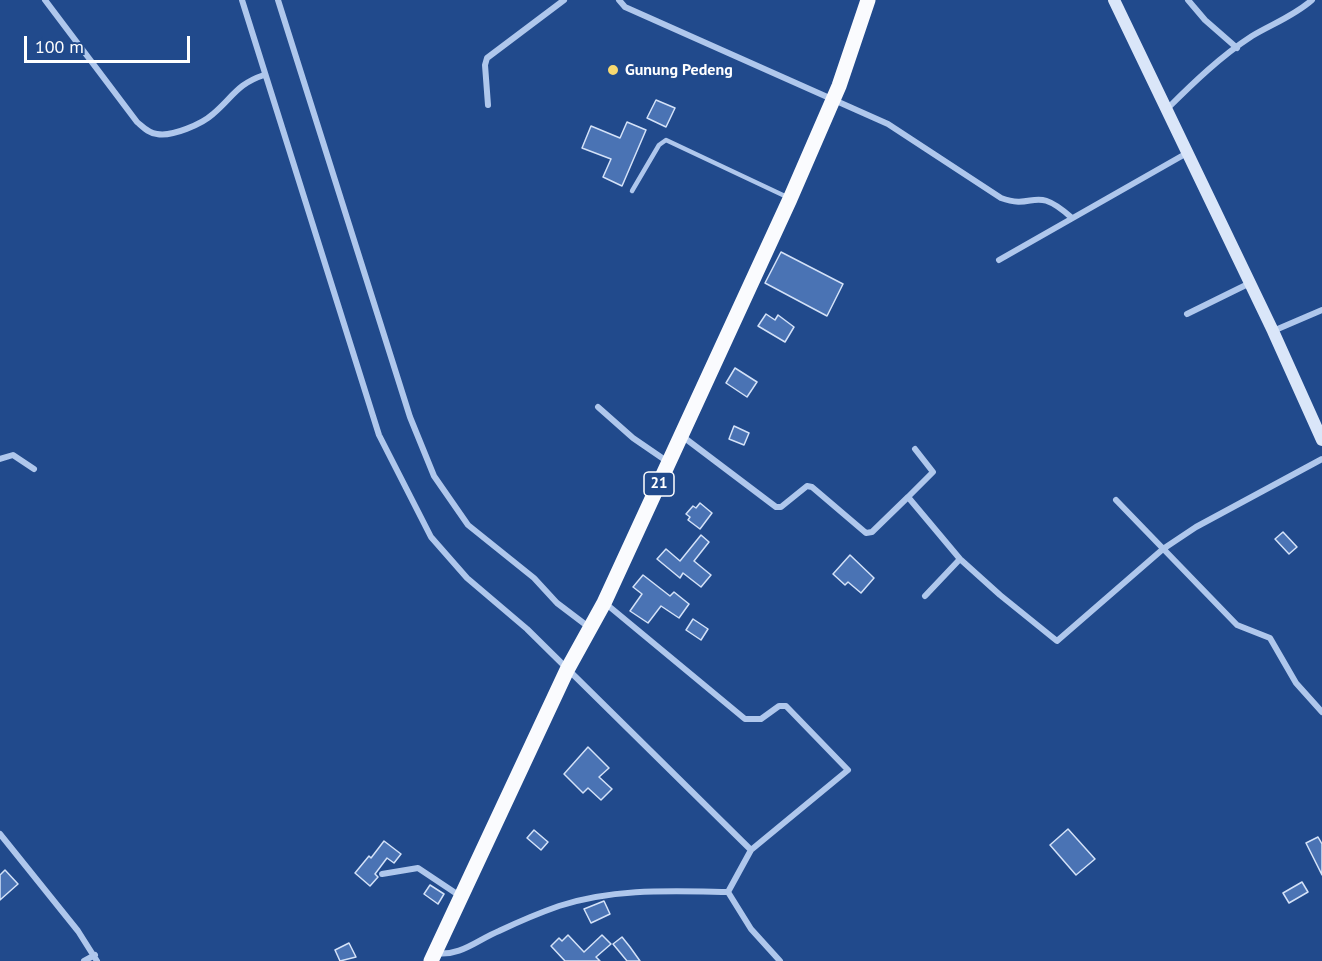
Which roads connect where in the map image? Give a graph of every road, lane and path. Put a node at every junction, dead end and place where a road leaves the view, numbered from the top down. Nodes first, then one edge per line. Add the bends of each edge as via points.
1 (45, 0) edge
2 (242, 0) edge
3 (278, 0) edge
4 (564, 0) edge
5 (619, 0) edge
6 (868, 0) edge
7 (1114, 0) edge
8 (1188, 0) edge
9 (1312, 0) edge
10 (1238, 48) junction
11 (264, 75) junction
12 (833, 101) junction
13 (488, 105) dead end
14 (1167, 109) junction
15 (1188, 152) junction
16 (632, 191) dead end
17 (790, 199) junction
18 (1072, 218) junction
19 (999, 260) dead end
20 (1250, 283) junction
21 (1322, 310) edge
22 (1187, 314) dead end
23 (1273, 331) junction
24 (598, 407) dead end
25 (682, 436) junction
26 (1322, 440) edge
27 (915, 448) dead end
28 (0, 459) edge
29 (1322, 459) edge
30 (669, 462) junction
31 (34, 469) dead end
32 (908, 497) junction
33 (1116, 500) dead end
34 (1163, 549) junction
35 (960, 559) junction
36 (925, 596) dead end
37 (604, 603) junction
38 (590, 629) junction
39 (567, 670) junction
40 (1322, 712) edge
41 (0, 834) edge
42 (751, 850) junction
43 (382, 874) dead end
44 (728, 892) junction
45 (460, 896) junction
46 (433, 957) edge
47 (96, 958) edge
48 (84, 961) edge
49 (780, 961) edge

1 - 11 street via 148,132 167,134 200,122 236,89
2 - 11 street
3 - 38 street via 410,417 434,476 468,525
4 - 13 street via 487,58
5 - 12 street via 625,7
6 - 12 highway, 21
7 - 14 main road
8 - 10 street
9 - 10 street
10 - 14 street via 1200,75
11 - 39 street via 389,456 431,537 467,578 527,629
12 - 17 highway, 21
12 - 18 street via 888,124 1001,198 1019,202 1043,198 1057,204
14 - 15 main road
15 - 18 street
15 - 20 main road
16 - 17 lane via 659,145 666,140
17 - 25 highway, 21
18 - 19 street
20 - 22 street
20 - 23 main road
21 - 23 street
23 - 26 main road
24 - 30 street via 633,438
25 - 30 highway, 21
25 - 32 street via 777,507 803,488 812,487 866,533 872,532
27 - 32 street via 933,472
28 - 31 street via 13,455
29 - 34 street
30 - 37 highway, 21
32 - 35 street
33 - 34 street
34 - 35 street via 1057,641
34 - 40 street via 1237,625 1270,638 1296,683
35 - 36 street
37 - 38 highway, 21
37 - 42 street via 745,719 761,719 779,706 786,706 848,770
38 - 39 highway, 21
39 - 42 street
39 - 45 highway, 21
41 - 47 street
42 - 44 street
43 - 45 street via 418,868
44 - 46 street via 640,891 597,896 558,906 458,952
44 - 49 street via 751,929
45 - 46 highway, 21
47 - 48 street

